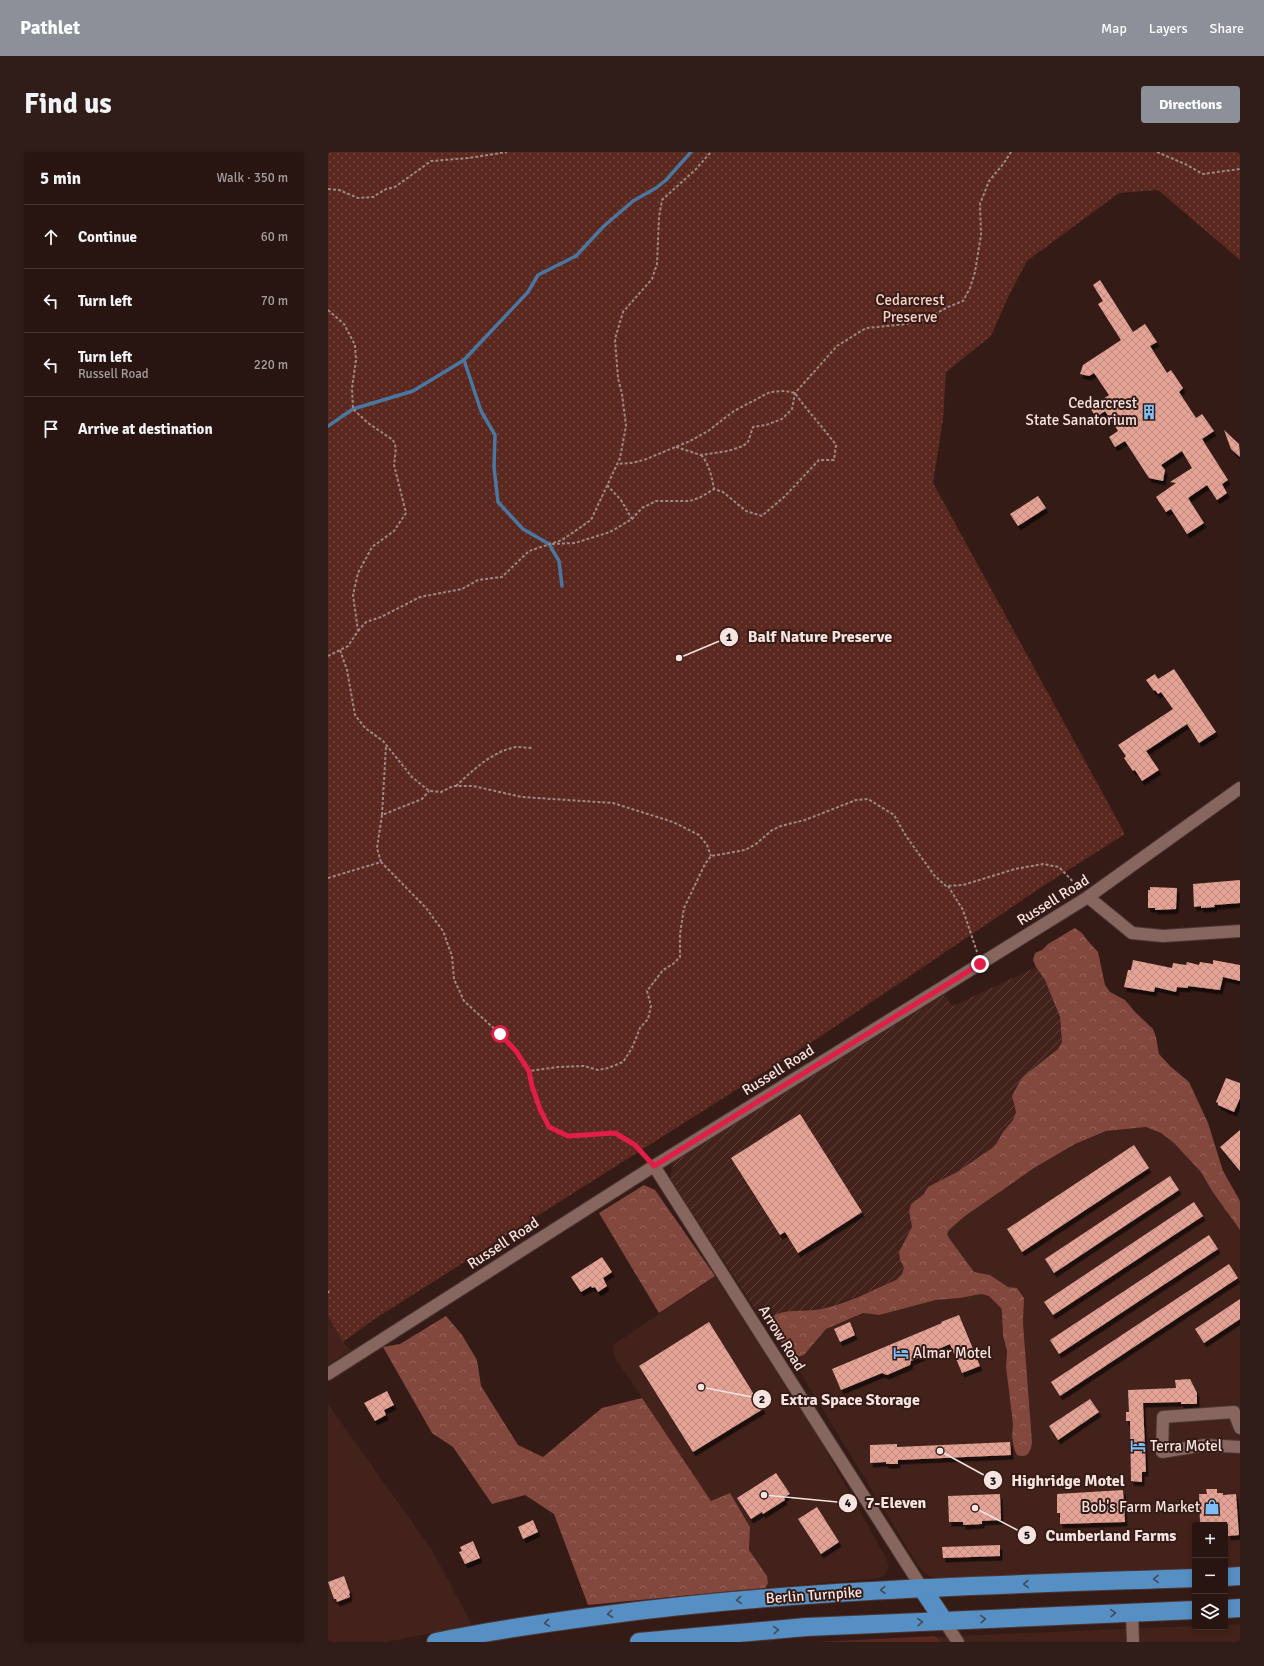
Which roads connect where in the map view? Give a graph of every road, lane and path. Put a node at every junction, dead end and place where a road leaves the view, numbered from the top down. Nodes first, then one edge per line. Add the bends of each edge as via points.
1 (507, 152) edge
2 (711, 152) edge
3 (1011, 152) edge
4 (1157, 152) edge
5 (1240, 169) edge
6 (328, 188) edge
7 (328, 310) edge
8 (794, 393) junction
9 (676, 447) junction
10 (701, 455) junction
11 (617, 464) junction
12 (607, 486) junction
13 (714, 489) junction
14 (632, 519) junction
15 (549, 544) junction
16 (358, 631) junction
17 (340, 650) junction
18 (328, 656) edge
19 (386, 745) junction
20 (532, 748) dead end
21 (455, 786) junction
22 (1240, 788) edge
23 (429, 791) junction
24 (382, 814) junction
25 (711, 856) junction
26 (381, 862) junction
27 (328, 878) edge
28 (948, 886) junction
29 (1088, 897) junction
30 (1240, 931) edge
31 (980, 964) junction
32 (529, 1071) junction
33 (654, 1166) junction
34 (328, 1374) edge
35 (1240, 1428) edge
36 (1240, 1447) edge
37 (1228, 1576) edge
38 (1240, 1576) edge
39 (1192, 1578) edge
40 (922, 1588) junction
41 (1240, 1608) edge
42 (1228, 1609) edge
43 (1192, 1610) edge
44 (1132, 1612) junction
45 (944, 1621) junction
46 (436, 1642) edge
47 (639, 1642) edge
48 (958, 1642) edge
49 (1133, 1642) edge

1 - 6 path via 431,160 395,187 373,197 358,198
2 - 11 path via 662,200 657,264 652,279 623,312 614,339 626,426
3 - 8 path via 989,181 980,204 981,235 976,272 963,301 926,319 866,328 838,346
4 - 5 path via 1203,174
7 - 16 path via 344,324 355,345 353,409 393,440 396,448 394,465 406,513 394,531 372,547 358,573 353,596
8 - 9 path via 770,392 734,411 696,438
8 - 10 path via 792,409 788,414 774,422 753,427 750,438 743,446 728,452
8 - 13 path via 836,445 834,460 819,460 762,516 746,511 723,492
9 - 10 path
9 - 11 path via 631,463
10 - 13 path via 705,459
11 - 12 path
12 - 14 path via 622,500
12 - 15 path via 591,520 562,540
13 - 14 path via 690,501 656,501 642,508
14 - 15 path via 610,532 575,543
15 - 16 path via 529,551 502,577 478,580 462,589 420,597 366,622
16 - 17 path via 348,646
17 - 18 path
17 - 19 path via 355,715 365,728
19 - 23 path via 412,777
19 - 24 path
20 - 21 path via 517,747 499,753
21 - 23 path via 441,792
21 - 25 path via 473,786 522,797 613,803 673,822 699,835
22 - 29 street, Russell Road
23 - 24 path via 422,799
24 - 26 path via 377,848
25 - 28 path via 745,850 780,826 805,820 856,800 868,799 894,815 934,875
25 - 32 path via 684,908 680,957 663,970 647,991 651,1006 648,1019 640,1028 623,1062 598,1070 584,1066
26 - 27 path
26 - 32 path via 426,908 443,931 452,956 454,979 464,1001 516,1051
28 - 29 path via 962,886 1015,869 1043,864 1060,867
28 - 31 path via 963,910
29 - 30 street via 1132,934 1163,936
29 - 31 street, Russell Road
31 - 33 street, Russell Road
32 - 33 path via 540,1109 549,1127 568,1136 615,1133 635,1145
33 - 34 street, Russell Road
33 - 40 street, Arrow Road
35 - 36 street via 1234,1412 1163,1417 1162,1452 1205,1445
37 - 38 highway
39 -> 40 highway, Berlin Turnpike
40 - 45 highway
40 -> 46 highway, Berlin Turnpike via 806,1594 646,1610 523,1626
41 - 42 highway
43 - 44 highway
45 -> 44 highway
44 - 49 street
47 -> 45 highway via 806,1627
45 - 48 street

